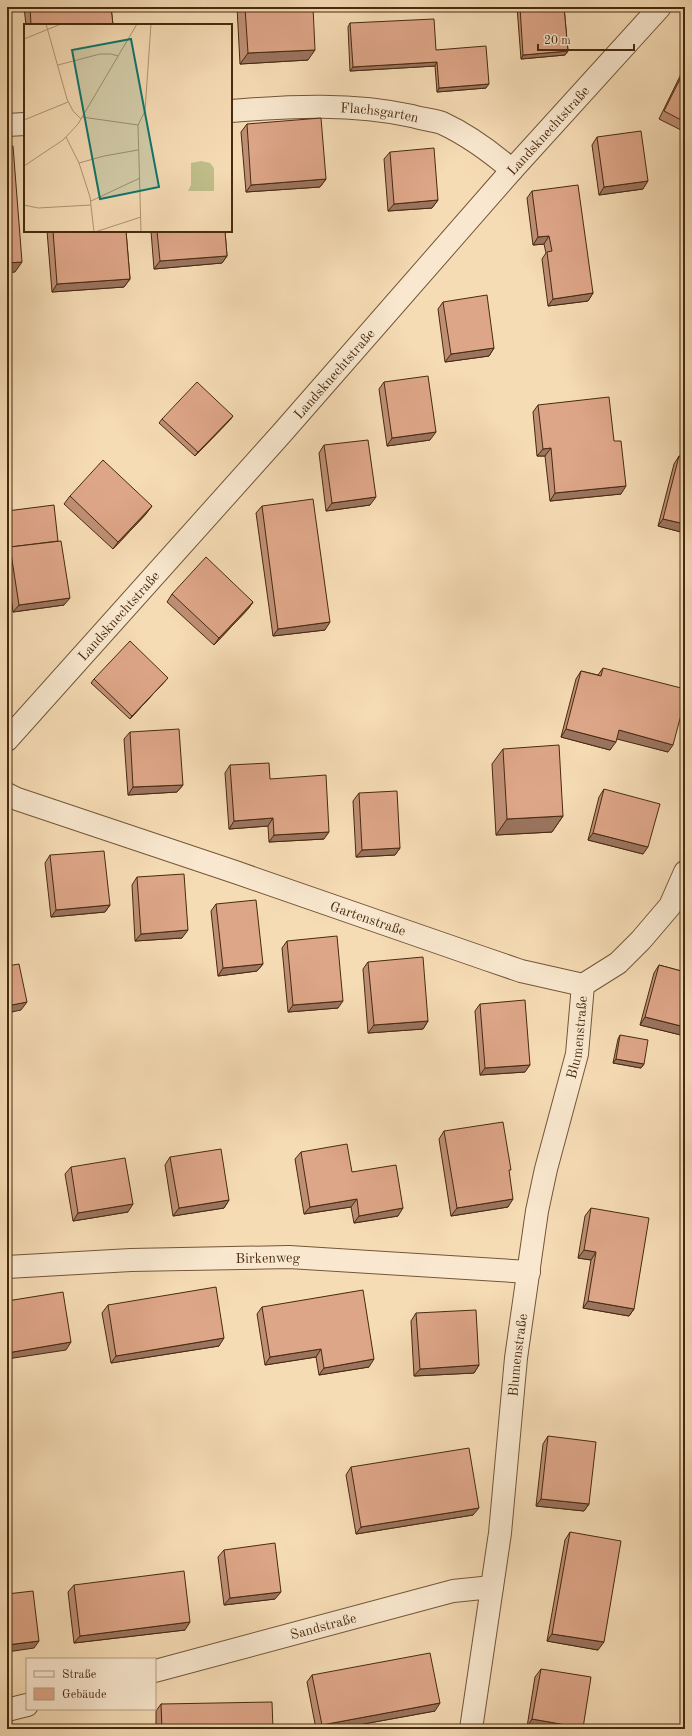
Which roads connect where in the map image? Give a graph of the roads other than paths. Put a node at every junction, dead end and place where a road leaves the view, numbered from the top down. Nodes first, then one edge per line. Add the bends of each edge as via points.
1 (660, 7) edge
2 (232, 111) edge
3 (24, 124) edge
4 (7, 125) edge
5 (512, 170) junction
6 (7, 740) edge
7 (7, 794) edge
8 (685, 872) edge
9 (583, 985) junction
10 (7, 1267) edge
11 (529, 1272) junction
12 (492, 1586) junction
13 (156, 1671) edge
14 (26, 1705) edge
15 (7, 1710) edge
16 (471, 1729) edge

1 - 5 street, Landsknechtstraße
2 - 5 street, Flachsgarten via 316,106 398,113 440,123 459,132 475,141
3 - 4 street
5 - 6 street, Landsknechtstraße via 282,433
7 - 9 street, Gartenstraße via 23,802 235,872 486,960
8 - 9 street via 670,906 641,940 618,963
9 - 11 street, Blumenstraße via 577,1054 546,1169 537,1211
10 - 11 street, Birkenweg via 131,1260 289,1256
11 - 12 street, Blumenstraße via 516,1358 500,1533
12 - 13 street, Sandstraße via 453,1591
12 - 16 street, Blumenstraße
14 - 15 street

